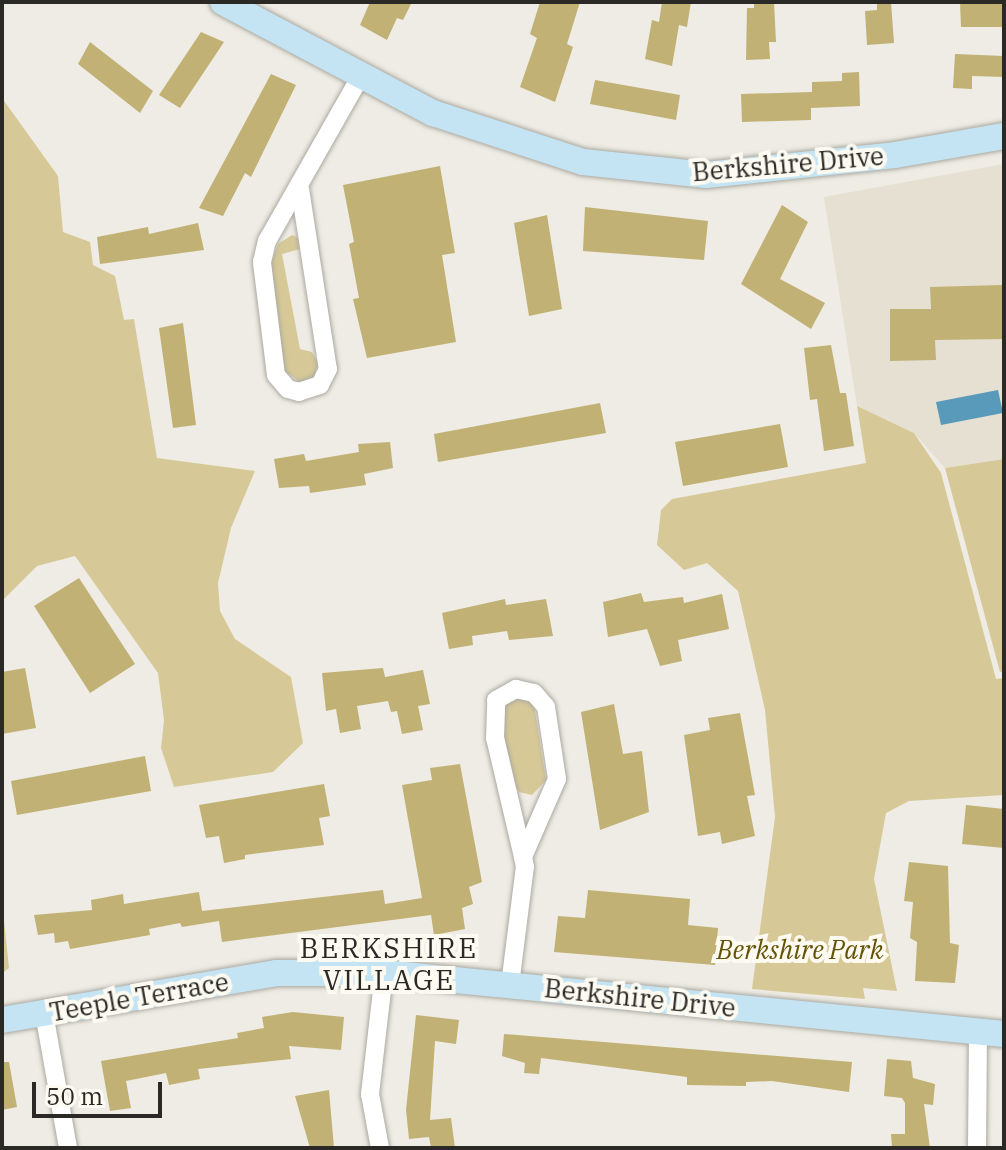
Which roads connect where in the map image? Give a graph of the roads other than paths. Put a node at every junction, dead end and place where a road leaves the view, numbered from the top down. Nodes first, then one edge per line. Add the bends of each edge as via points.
1 (223, 2) edge
2 (360, 77) junction
3 (1004, 136) edge
4 (300, 189) junction
5 (523, 857) junction
6 (276, 973) joint
7 (384, 973) junction
8 (510, 985) junction
9 (44, 1013) junction
10 (2, 1020) edge
11 (991, 1032) edge
12 (68, 1148) edge
13 (380, 1148) edge
14 (977, 1148) edge

1 - 2 street, Berkshire Drive
2 - 3 street, Berkshire Drive via 433,113 583,162 706,175 895,155
2 - 4 street
4 - 4 street via 267,241 260,278 276,375 288,389 299,392 320,385 328,369
5 - 5 street via 495,738 496,700 516,689 534,693 546,707 557,779
5 - 8 street
6 - 7 street, Berkshire Drive
6 - 9 street, Teeple Terrace
7 - 8 street, Berkshire Drive
7 - 13 street via 370,1094
8 - 11 street, Berkshire Drive
9 - 10 street, Teeple Terrace
9 - 12 street
11 - 14 street

